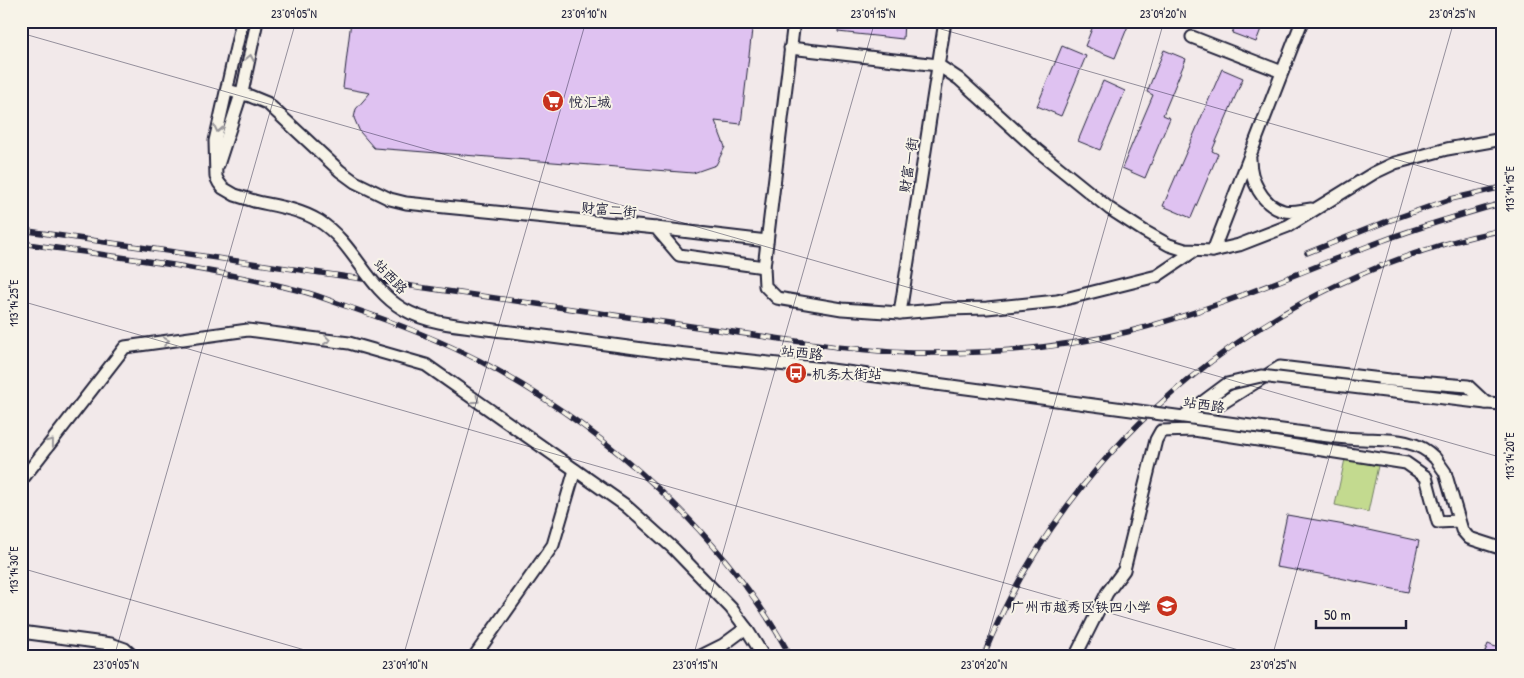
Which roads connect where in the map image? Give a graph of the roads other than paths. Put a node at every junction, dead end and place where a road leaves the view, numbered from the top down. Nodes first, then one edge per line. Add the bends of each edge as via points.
1 (242, 21) edge
2 (257, 21) edge
3 (794, 21) edge
4 (945, 21) edge
5 (1302, 21) edge
6 (1192, 37) dead end
7 (790, 48) junction
8 (938, 65) junction
9 (1282, 72) junction
10 (228, 90) junction
11 (242, 94) junction
12 (1503, 139) edge
13 (1250, 155) junction
14 (217, 169) junction
15 (1318, 208) junction
16 (656, 228) junction
17 (767, 241) junction
18 (1194, 251) junction
19 (1212, 251) junction
20 (764, 267) junction
21 (900, 313) junction
22 (1486, 403) junction
23 (1503, 404) edge
24 (1184, 416) junction
25 (1178, 431) junction
26 (575, 470) junction
27 (21, 481) edge
28 (1458, 521) junction
29 (1503, 549) edge
30 (746, 628) junction
31 (21, 632) edge
32 (134, 657) edge
33 (474, 657) edge
34 (699, 657) edge
35 (764, 657) edge
36 (1075, 657) edge

1 - 10 street, 站西路
11 -> 2 street
3 - 7 street
4 - 8 street, 财富一街
5 - 9 street
6 - 9 street
7 - 8 street
7 - 17 street
8 - 18 street via 959,79 1036,150 1110,209 1169,245
8 - 21 street, 财富一街
9 - 13 street
10 - 11 street, 财富二街
10 -> 14 street, 站西路 via 215,141
11 - 14 street
11 - 16 street, 财富二街 via 266,103 340,171 390,199
12 - 15 street via 1395,163
13 - 15 street via 1253,180 1266,200 1276,208 1295,212
13 - 19 street
14 - 24 street, 站西路, bridge via 218,183 235,195 303,213 320,221 346,245 390,299 417,316 658,351
15 - 19 street via 1268,235
16 - 17 street, 财富二街
16 - 20 street via 679,255
17 - 20 street
18 - 19 street
18 - 21 street via 1157,276 1057,301
20 - 21 street via 765,286 777,298 842,309
22 - 23 street
22 - 24 street, bridge via 1261,376 1227,384
22 - 25 street via 1468,386 1280,367
24 - 28 street, 站西路, bridge via 1312,434 1388,438 1410,443 1428,450 1445,472
25 - 28 street via 1194,430 1406,463 1426,477 1438,522
25 - 36 street via 1161,431 1156,440 1124,570 1107,593
27 -> 26 street via 125,347 248,330 349,343 426,365
26 - 30 street via 625,505 673,548
26 - 33 street via 553,546
28 - 29 street, 站西路 via 1469,538
30 - 34 street via 723,646
30 - 35 street
31 - 32 street via 111,644 125,649

